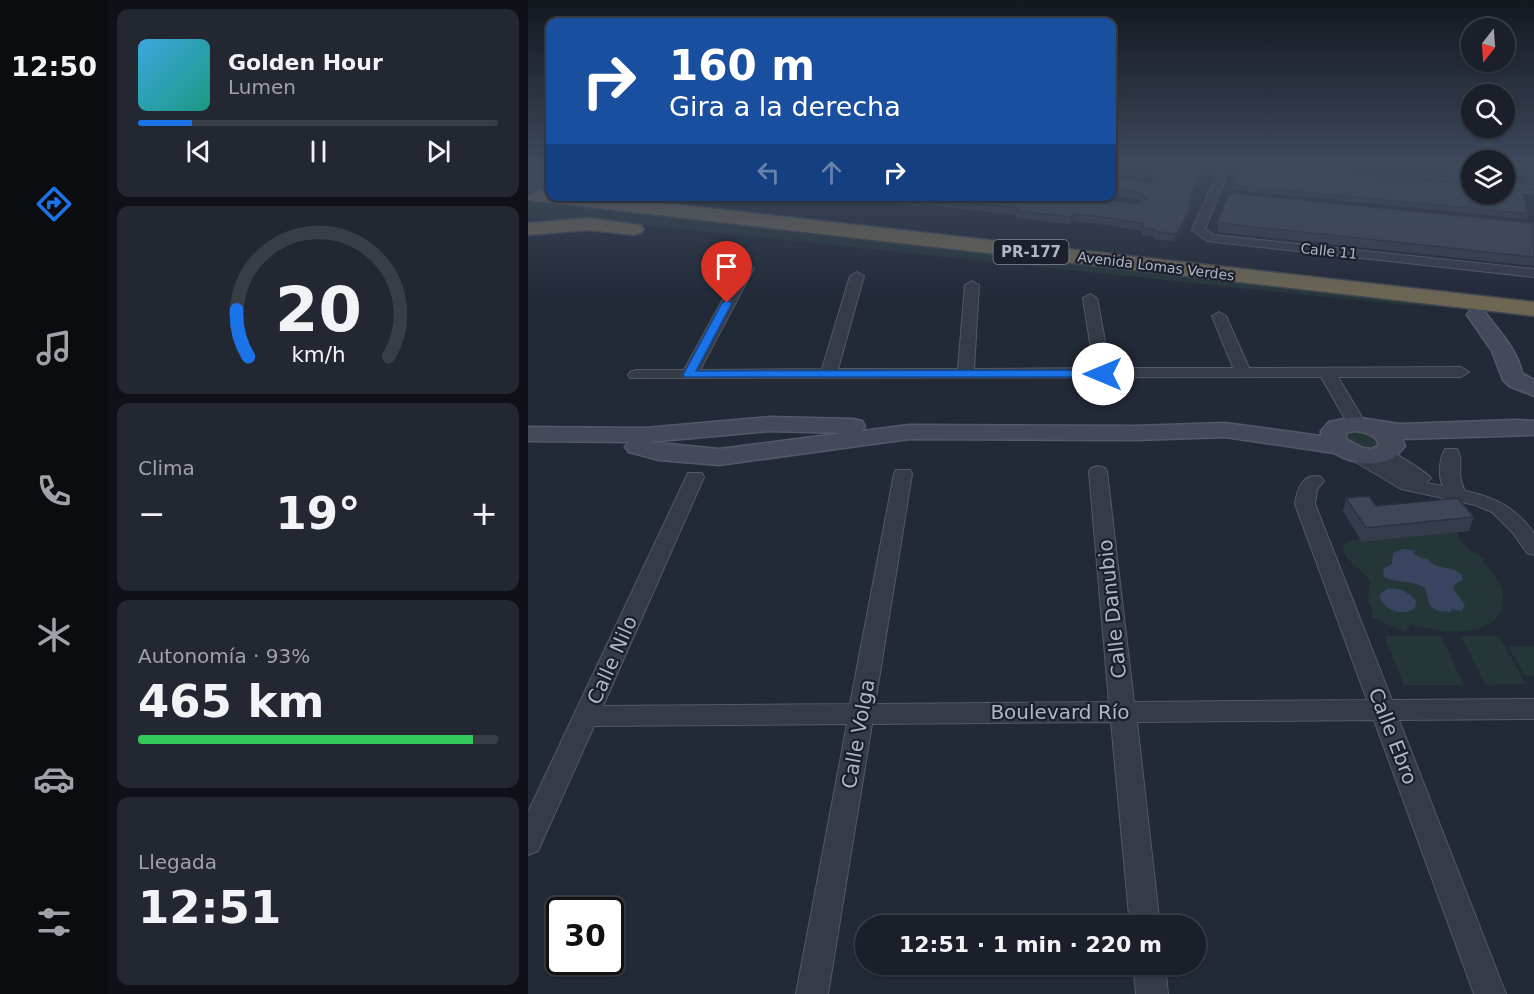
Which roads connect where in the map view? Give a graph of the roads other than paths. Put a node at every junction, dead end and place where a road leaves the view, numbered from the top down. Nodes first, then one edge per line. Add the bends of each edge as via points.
1 (663, 209) edge
2 (781, 209) edge
3 (810, 209) edge
4 (1210, 209) edge
5 (845, 217) junction
6 (528, 221) edge
7 (589, 224) junction
8 (528, 229) edge
9 (660, 232) dead end
10 (790, 246) dead end
11 (747, 268) dead end
12 (1534, 273) edge
13 (857, 276) dead end
14 (972, 285) dead end
15 (1534, 294) edge
16 (1090, 298) dead end
17 (1534, 309) edge
18 (1477, 315) junction
19 (1219, 316) dead end
20 (1534, 317) edge
21 (1461, 372) dead end
22 (1243, 373) junction
23 (1327, 373) junction
24 (828, 374) junction
25 (966, 374) junction
26 (1103, 374) junction
27 (636, 375) dead end
28 (689, 375) junction
29 (1534, 388) edge
30 (1534, 428) edge
31 (909, 432) junction
32 (528, 434) edge
33 (766, 435) junction
34 (1378, 439) junction
35 (834, 441) junction
36 (1342, 444) junction
37 (528, 447) edge
38 (638, 447) junction
39 (1451, 453) dead end
40 (1098, 472) dead end
41 (903, 474) dead end
42 (695, 477) dead end
43 (1314, 481) dead end
44 (1418, 487) junction
45 (1457, 494) junction
46 (1496, 507) junction
47 (1534, 548) edge
48 (1534, 709) edge
49 (1383, 710) junction
50 (1123, 712) junction
51 (862, 714) junction
52 (586, 716) junction
53 (528, 842) edge
54 (1144, 915) edge
55 (1150, 975) edge
56 (812, 994) edge
57 (1152, 994) edge
58 (1490, 994) edge

1 - 17 highway, Avenida Lomas Verdes / PR-177
2 - 5 highway, Avenida Lomas Verdes / PR-177
3 - 5 highway
4 - 12 street, Calle 11 via 1198,230 1211,238
5 - 15 highway, Avenida Lomas Verdes / PR-177
6 - 7 highway
7 - 8 highway
7 - 9 highway
10 - 18 highway via 1405,311
11 - 28 street
13 - 24 street
14 - 25 street
16 - 26 street
18 - 20 highway
18 - 29 street via 1503,351 1511,375
19 - 22 street
21 - 23 street
22 - 23 street
22 - 26 street
23 - 34 street
24 - 25 street
24 - 28 street
25 - 26 street
27 - 28 street
30 - 34 street via 1467,427 1455,432
31 - 33 street via 864,426
31 - 35 street
31 - 36 street via 1246,431
32 - 33 street
33 - 35 street
33 - 38 street via 723,448
34 - 36 street via 1375,456
34 - 36 street via 1345,425
34 - 45 street via 1412,474
35 - 38 street via 719,457
36 - 44 street via 1389,475
37 - 38 street
39 - 45 street via 1449,480
40 - 50 street, Calle Danubio
41 - 51 street, Calle Volga
42 - 52 street, Calle Nilo
43 - 49 street, Calle Ebro via 1307,490 1305,504
44 - 45 street
44 - 46 street via 1436,501
45 - 46 street
46 - 47 street via 1520,528
48 - 49 street, Boulevard Río
49 - 50 street, Boulevard Río
49 - 58 street, Calle Ebro
50 - 51 street, Boulevard Río
50 - 54 street, Calle Danubio
51 - 52 street, Boulevard Río
51 - 56 street, Calle Volga
52 - 53 street, Calle Nilo
55 - 57 street

